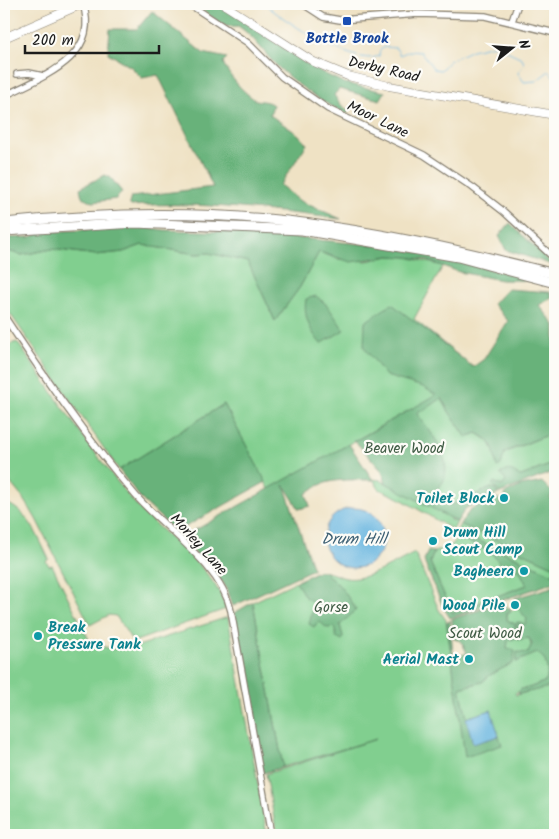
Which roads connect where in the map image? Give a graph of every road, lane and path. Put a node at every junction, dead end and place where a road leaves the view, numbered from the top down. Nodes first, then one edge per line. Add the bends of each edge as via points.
1 (82, 4) edge
2 (188, 4) edge
3 (223, 4) edge
4 (303, 4) edge
5 (518, 4) edge
6 (512, 21) junction
7 (555, 33) edge
8 (4, 38) edge
9 (17, 74) dead end
10 (43, 76) junction
11 (4, 96) edge
12 (555, 115) edge
13 (4, 223) edge
14 (4, 231) edge
15 (555, 259) edge
16 (555, 274) edge
17 (555, 282) edge
18 (4, 316) edge
19 (271, 835) edge

1 - 8 main road
1 - 10 street via 88,26 77,51 66,63
2 - 15 street, Moor Lane via 248,43 282,77 328,109 424,155 472,187
3 - 12 main road, Derby Road via 314,62 348,76
4 - 6 street via 323,16 340,20 434,14 485,16
5 - 6 street
6 - 7 street
9 - 10 street
10 - 11 street
13 - 16 highway via 131,213 289,221 442,246
14 - 17 highway via 135,223 302,230 458,257
18 - 19 street, Morley Lane via 75,420 137,496 195,554 224,592 231,612

